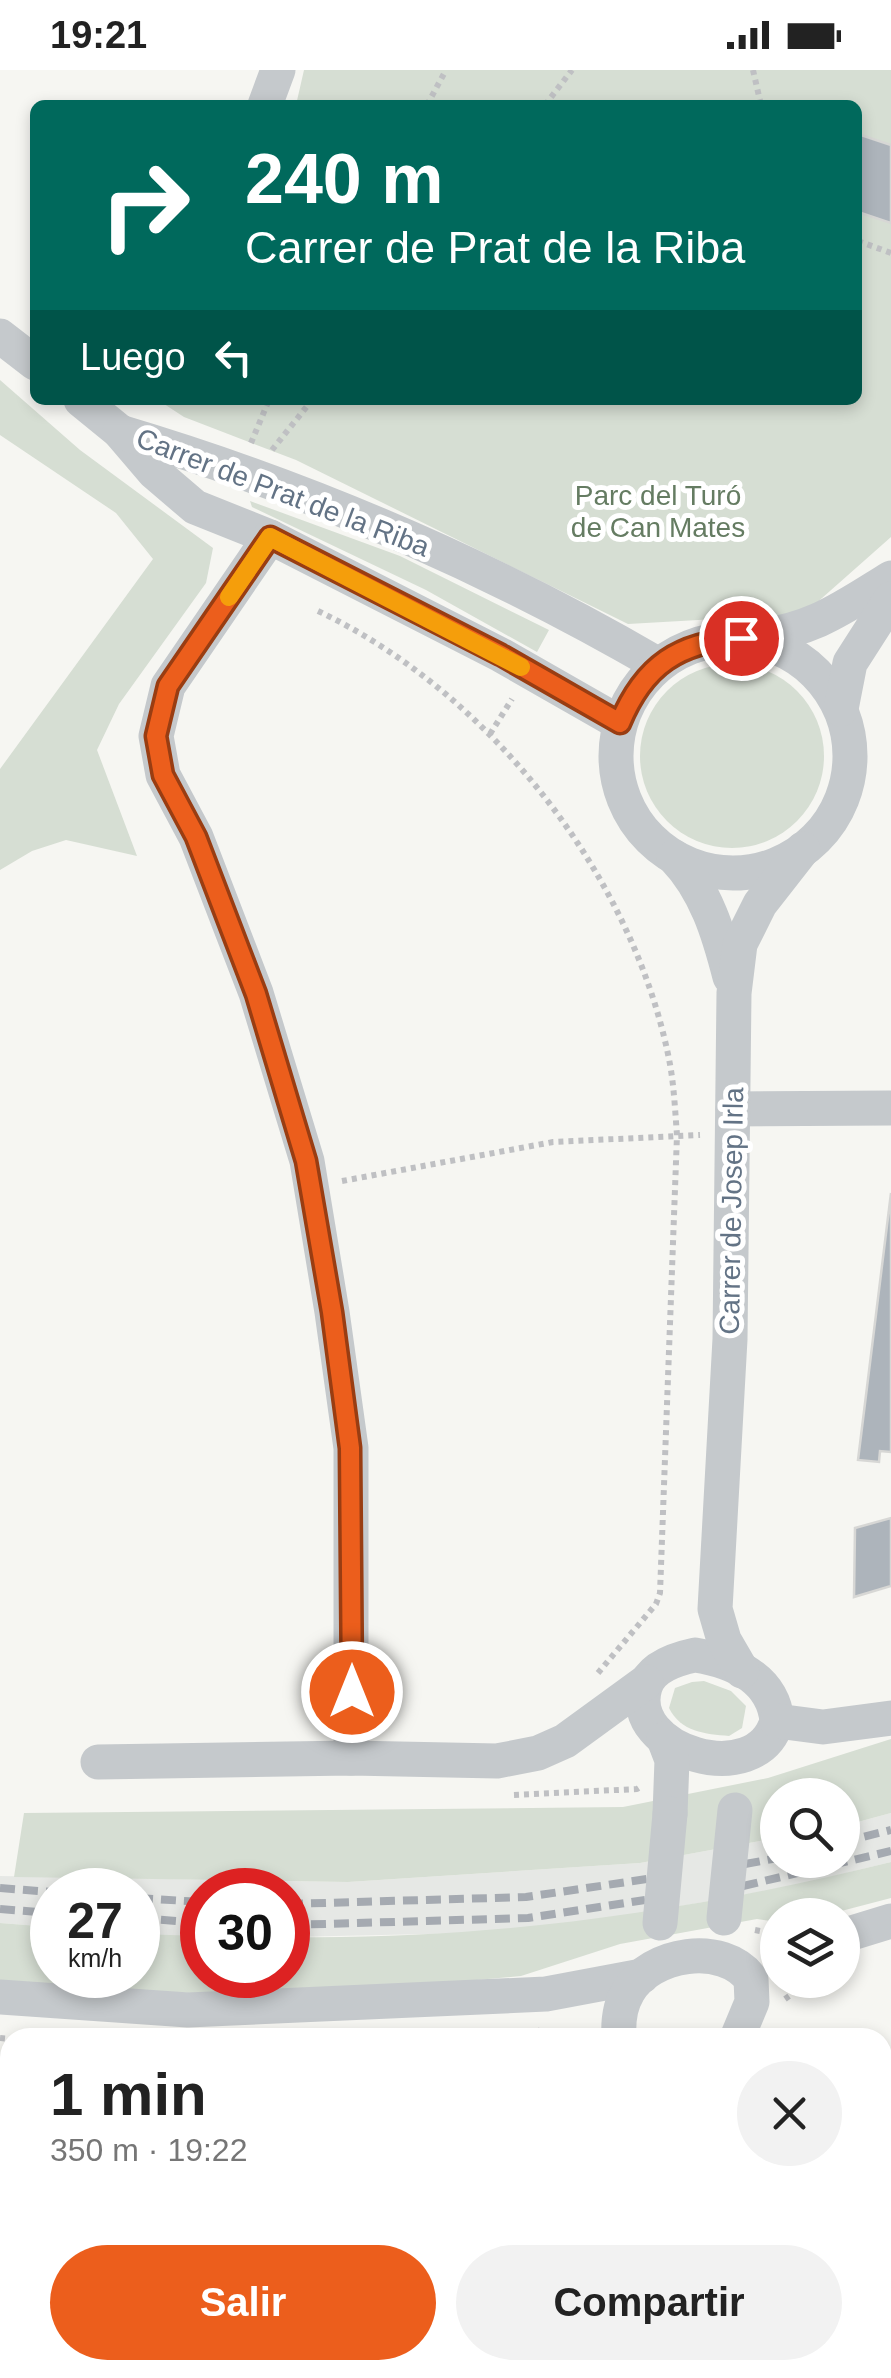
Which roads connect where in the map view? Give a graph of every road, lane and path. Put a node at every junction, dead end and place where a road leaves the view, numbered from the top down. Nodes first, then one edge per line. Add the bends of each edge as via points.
1 (278, 70) edge
2 (446, 70) edge
3 (572, 70) edge
4 (753, 70) edge
5 (267, 100) edge
6 (430, 100) edge
7 (548, 100) edge
8 (760, 100) edge
9 (862, 242) edge
10 (891, 252) edge
11 (0, 336) edge
12 (30, 359) edge
13 (88, 405) edge
14 (308, 405) edge
15 (119, 431) junction
16 (272, 451) dead end
17 (270, 537) junction
18 (891, 578) edge
19 (891, 599) edge
20 (318, 611) dead end
21 (741, 638) junction
22 (659, 664) junction
23 (841, 710) junction
24 (620, 723) junction
25 (803, 849) junction
26 (674, 858) junction
27 (734, 993) junction
28 (891, 1108) edge
29 (734, 1122) junction
30 (677, 1135) junction
31 (311, 1187) junction
32 (716, 1592) junction
33 (683, 1657) junction
34 (742, 1671) junction
35 (646, 1682) junction
36 (587, 1684) dead end
37 (891, 1718) edge
38 (777, 1721) junction
39 (592, 1724) junction
40 (657, 1731) junction
41 (742, 1757) junction
42 (351, 1758) junction
43 (98, 1762) dead end
44 (647, 1780) dead end
45 (501, 1796) dead end
46 (891, 1921) edge
47 (860, 1930) edge
48 (760, 1967) edge
49 (645, 1972) junction
50 (740, 1973) junction
51 (546, 1994) junction
52 (0, 1997) edge
53 (189, 2024) edge
54 (612, 2028) edge
55 (619, 2028) edge
56 (740, 2028) edge

1 - 5 street
2 - 6 path
3 - 7 path
4 - 8 path
9 - 10 path
11 - 12 street
13 - 15 street, Carrer de Prat de la Riba
14 - 16 path
15 - 17 street, Carrer de Prat de la Riba via 196,507
15 - 22 street, Carrer de Prat de la Riba via 399,531
17 - 24 street, Carrer de Prat de la Riba
17 - 31 street via 168,686 156,736 163,775 196,837 256,994
18 - 21 street via 814,624
19 - 23 street via 850,664
20 - 30 path via 373,640 458,705 515,760 570,832 622,920 645,981 669,1060
21 - 22 street via 698,644
21 - 23 street via 801,660
22 - 24 street
23 - 25 street via 849,740 843,796
24 - 26 street via 620,789 641,828
25 - 26 street via 740,872
25 - 27 street, Carrer de Josep Irla via 760,904 740,944
26 - 27 street via 705,902
27 - 29 street, Carrer de Josep Irla
28 - 29 street
29 - 30 path
29 - 32 street, Carrer de Josep Irla
30 - 31 path via 553,1142
30 - 36 path via 660,1592
31 - 42 street via 350,1448
32 - 33 street
32 - 34 street via 717,1624
33 - 34 street via 714,1658
33 - 35 street
34 - 38 street via 772,1696
35 - 39 street
35 - 40 street via 642,1706
37 - 38 street via 823,1727
38 - 41 street via 760,1749
39 - 40 street via 612,1718
39 - 42 street via 538,1753 497,1761
40 - 41 street via 702,1756
40 - 49 street, bridge via 672,1760 670,1814 660,1923
41 - 50 street, bridge via 722,1935
42 - 43 street
44 - 45 path via 638,1790
46 - 47 street
48 - 50 street
49 - 50 street via 709,1956
49 - 51 street
49 - 55 street via 628,1992
50 - 56 street
51 - 53 street
51 - 54 street via 588,2006
52 - 53 street

